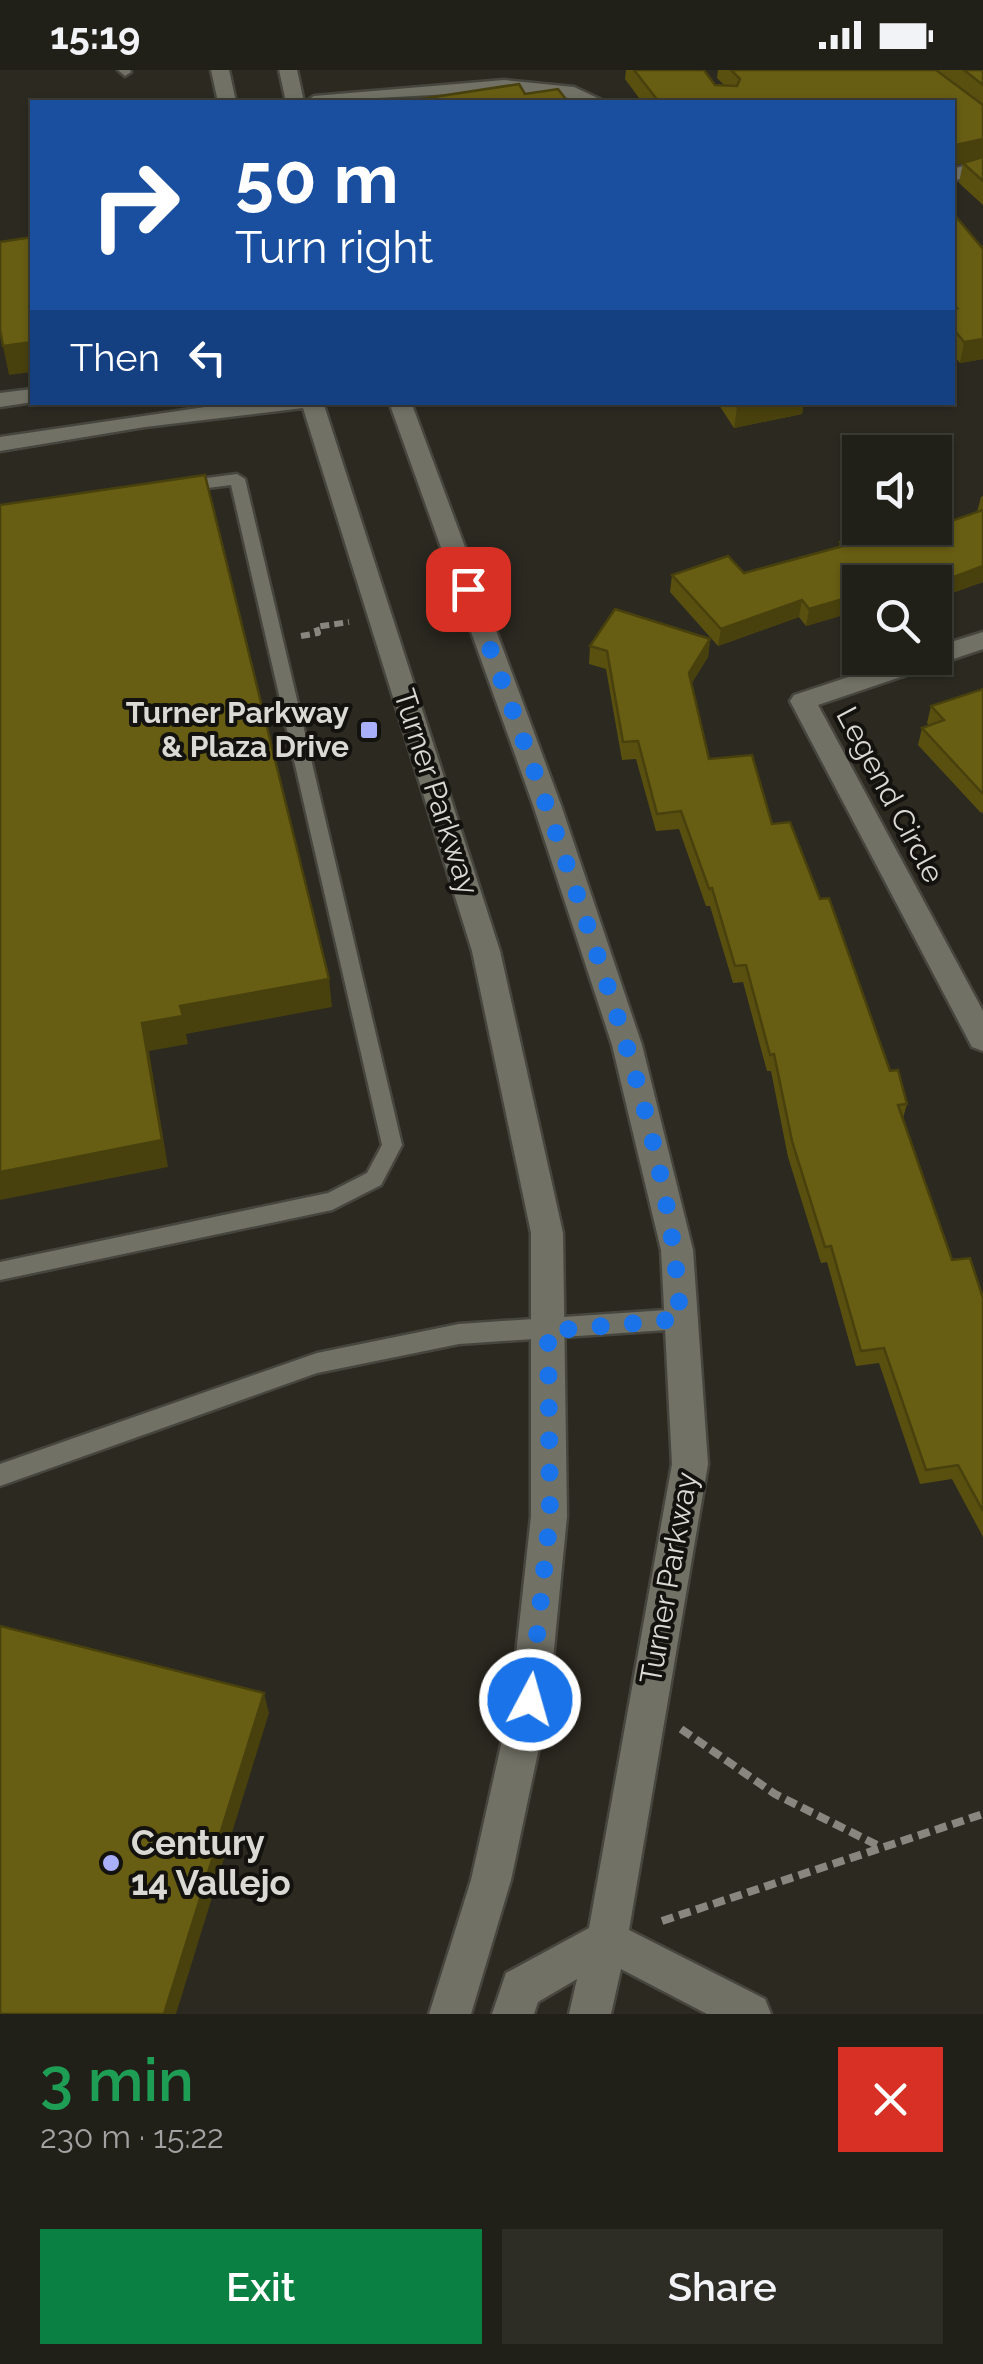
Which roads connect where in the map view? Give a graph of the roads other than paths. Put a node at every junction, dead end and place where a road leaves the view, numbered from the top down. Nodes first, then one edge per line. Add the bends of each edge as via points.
1 (220, 70) edge
2 (288, 70) edge
3 (227, 100) edge
4 (295, 100) edge
5 (330, 100) edge
6 (594, 100) edge
7 (983, 167) edge
8 (955, 173) edge
9 (30, 396) edge
10 (0, 400) edge
11 (276, 405) edge
12 (313, 405) edge
13 (401, 405) edge
14 (0, 444) edge
15 (158, 490) edge
16 (983, 640) edge
17 (952, 651) edge
18 (880, 675) edge
19 (983, 1039) edge
20 (0, 1271) edge
21 (680, 1319) junction
22 (548, 1331) junction
23 (0, 1475) edge
24 (607, 1940) junction
25 (450, 2014) edge
26 (513, 2014) edge
27 (590, 2014) edge
28 (750, 2014) edge

1 - 3 street
2 - 4 street
5 - 6 street via 543,79 579,88
7 - 8 street
9 - 10 street
11 - 14 street
12 - 22 street, Turner Parkway via 486,951 547,1232
13 - 21 street, Turner Parkway via 548,805 627,1045 677,1250
15 - 20 lane via 237,479 392,1145 374,1179 332,1201
16 - 17 street, Legend Circle
18 - 19 street, Legend Circle via 803,701
21 - 22 lane
21 - 24 street, Turner Parkway via 690,1464
22 - 23 lane via 459,1334 317,1363
22 - 25 street, Turner Parkway via 550,1516 530,1700 491,1880
24 - 26 street via 521,1988
24 - 27 street, Turner Parkway
24 - 28 street

